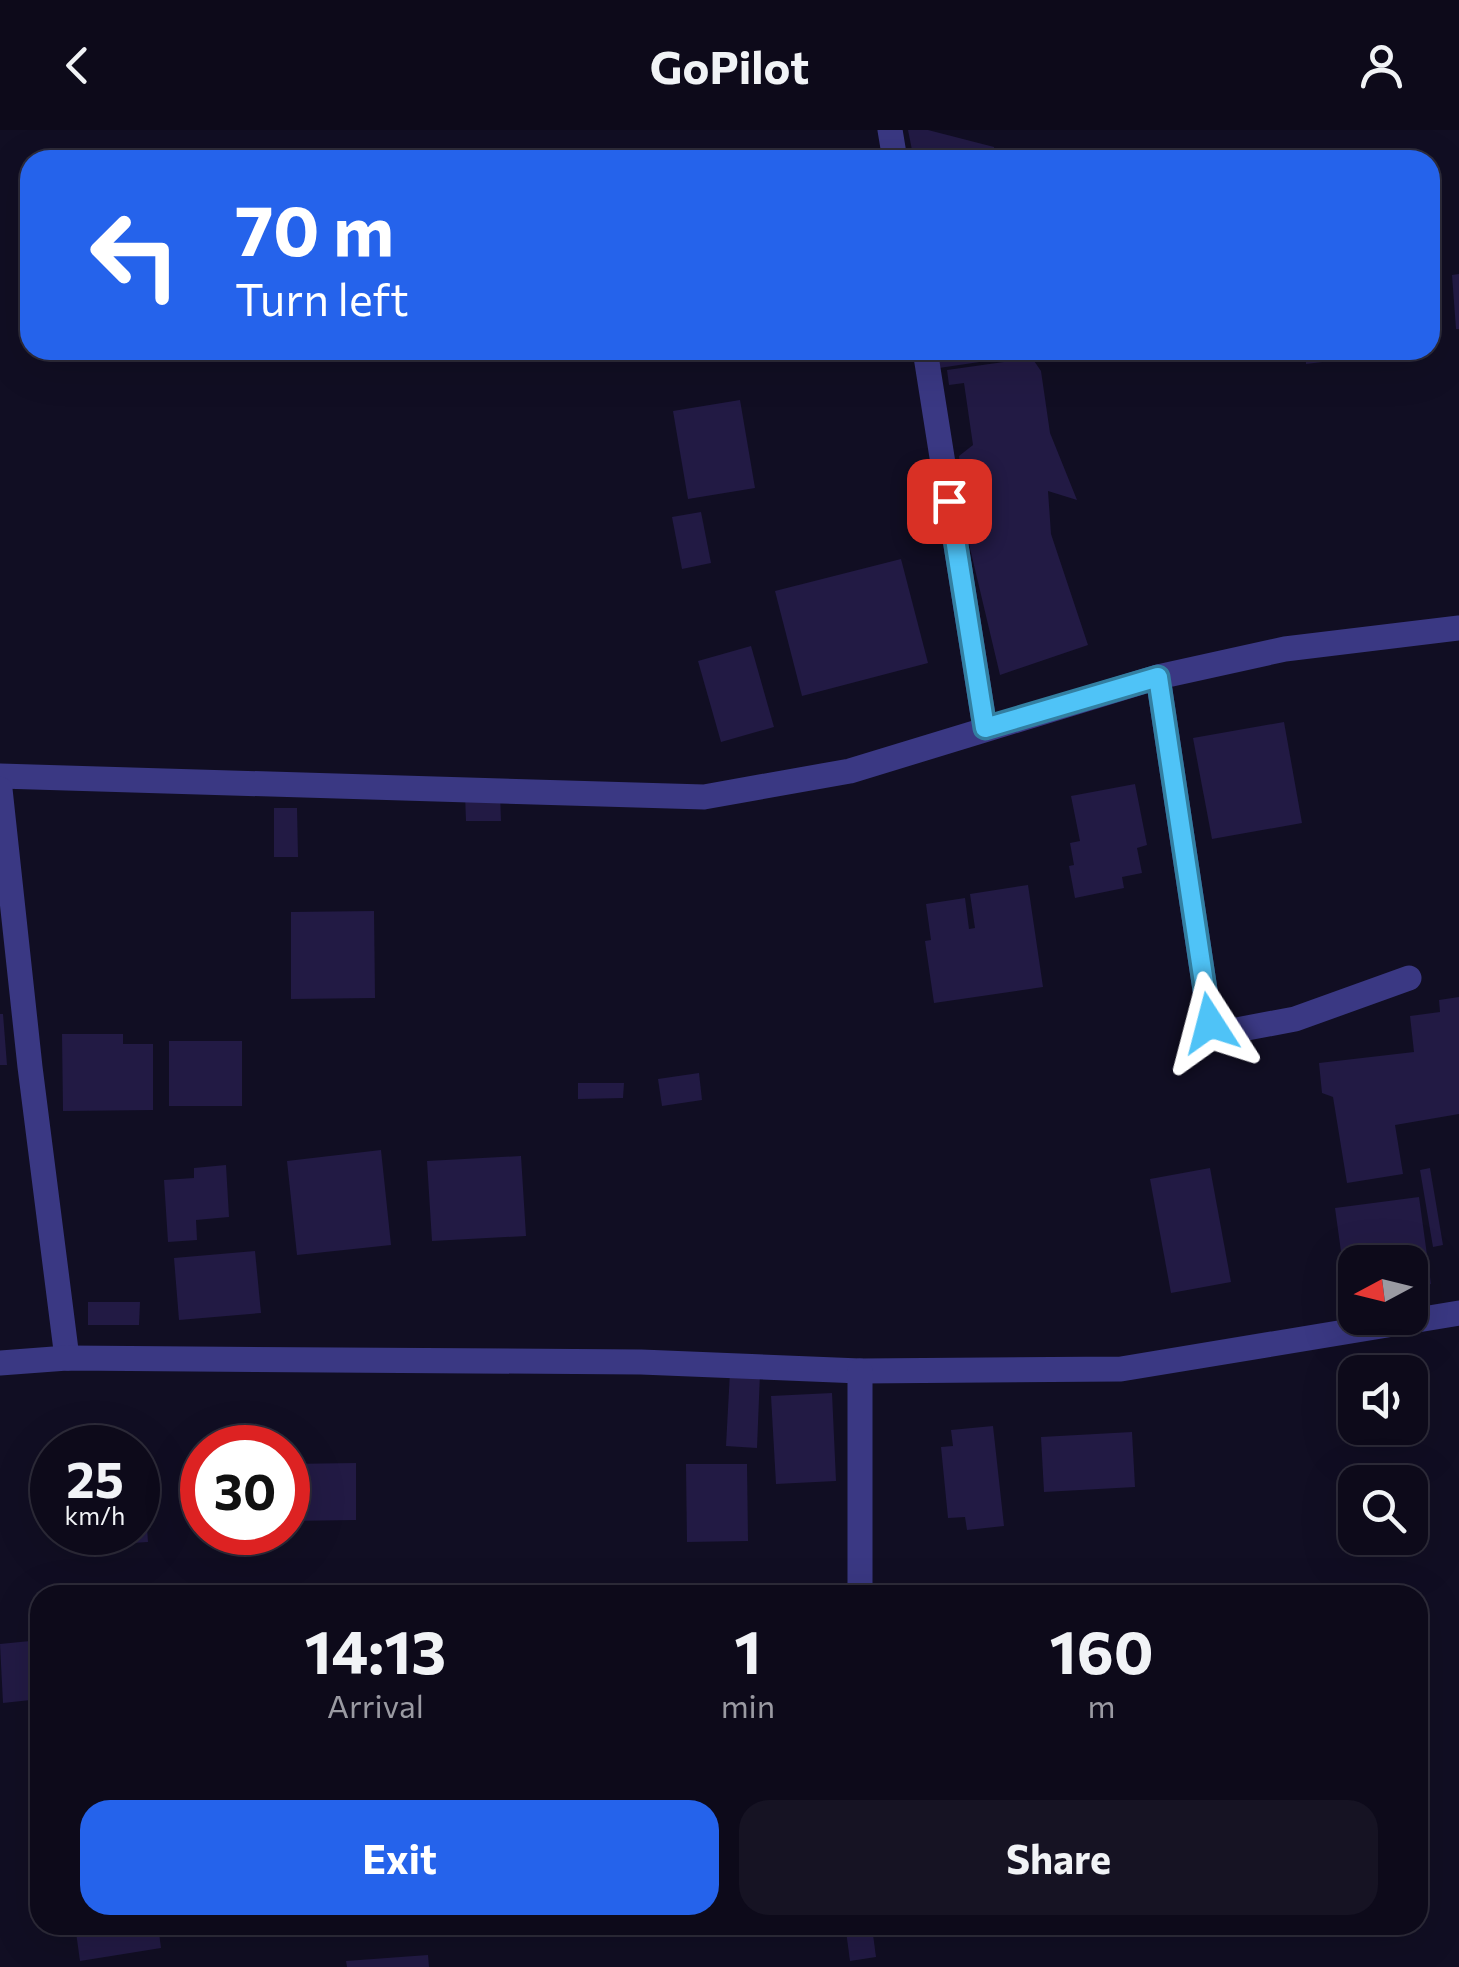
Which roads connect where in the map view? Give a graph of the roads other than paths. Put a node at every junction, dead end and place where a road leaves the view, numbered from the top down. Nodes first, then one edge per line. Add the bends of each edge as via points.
1 (927, 360) edge
2 (1459, 628) edge
3 (1158, 677) junction
4 (985, 728) junction
5 (0, 776) edge
6 (0, 789) edge
7 (1409, 978) dead end
8 (1459, 1314) edge
9 (67, 1358) junction
10 (0, 1363) edge
11 (860, 1371) junction
12 (860, 1585) edge

1 - 4 street
2 - 3 street via 1285,648
3 - 4 street
3 - 7 street via 1210,1023 1226,1032 1295,1019
4 - 5 street via 850,771 704,797
6 - 9 street
8 - 11 street via 1121,1370
9 - 10 street
9 - 11 street via 641,1362
11 - 12 street

